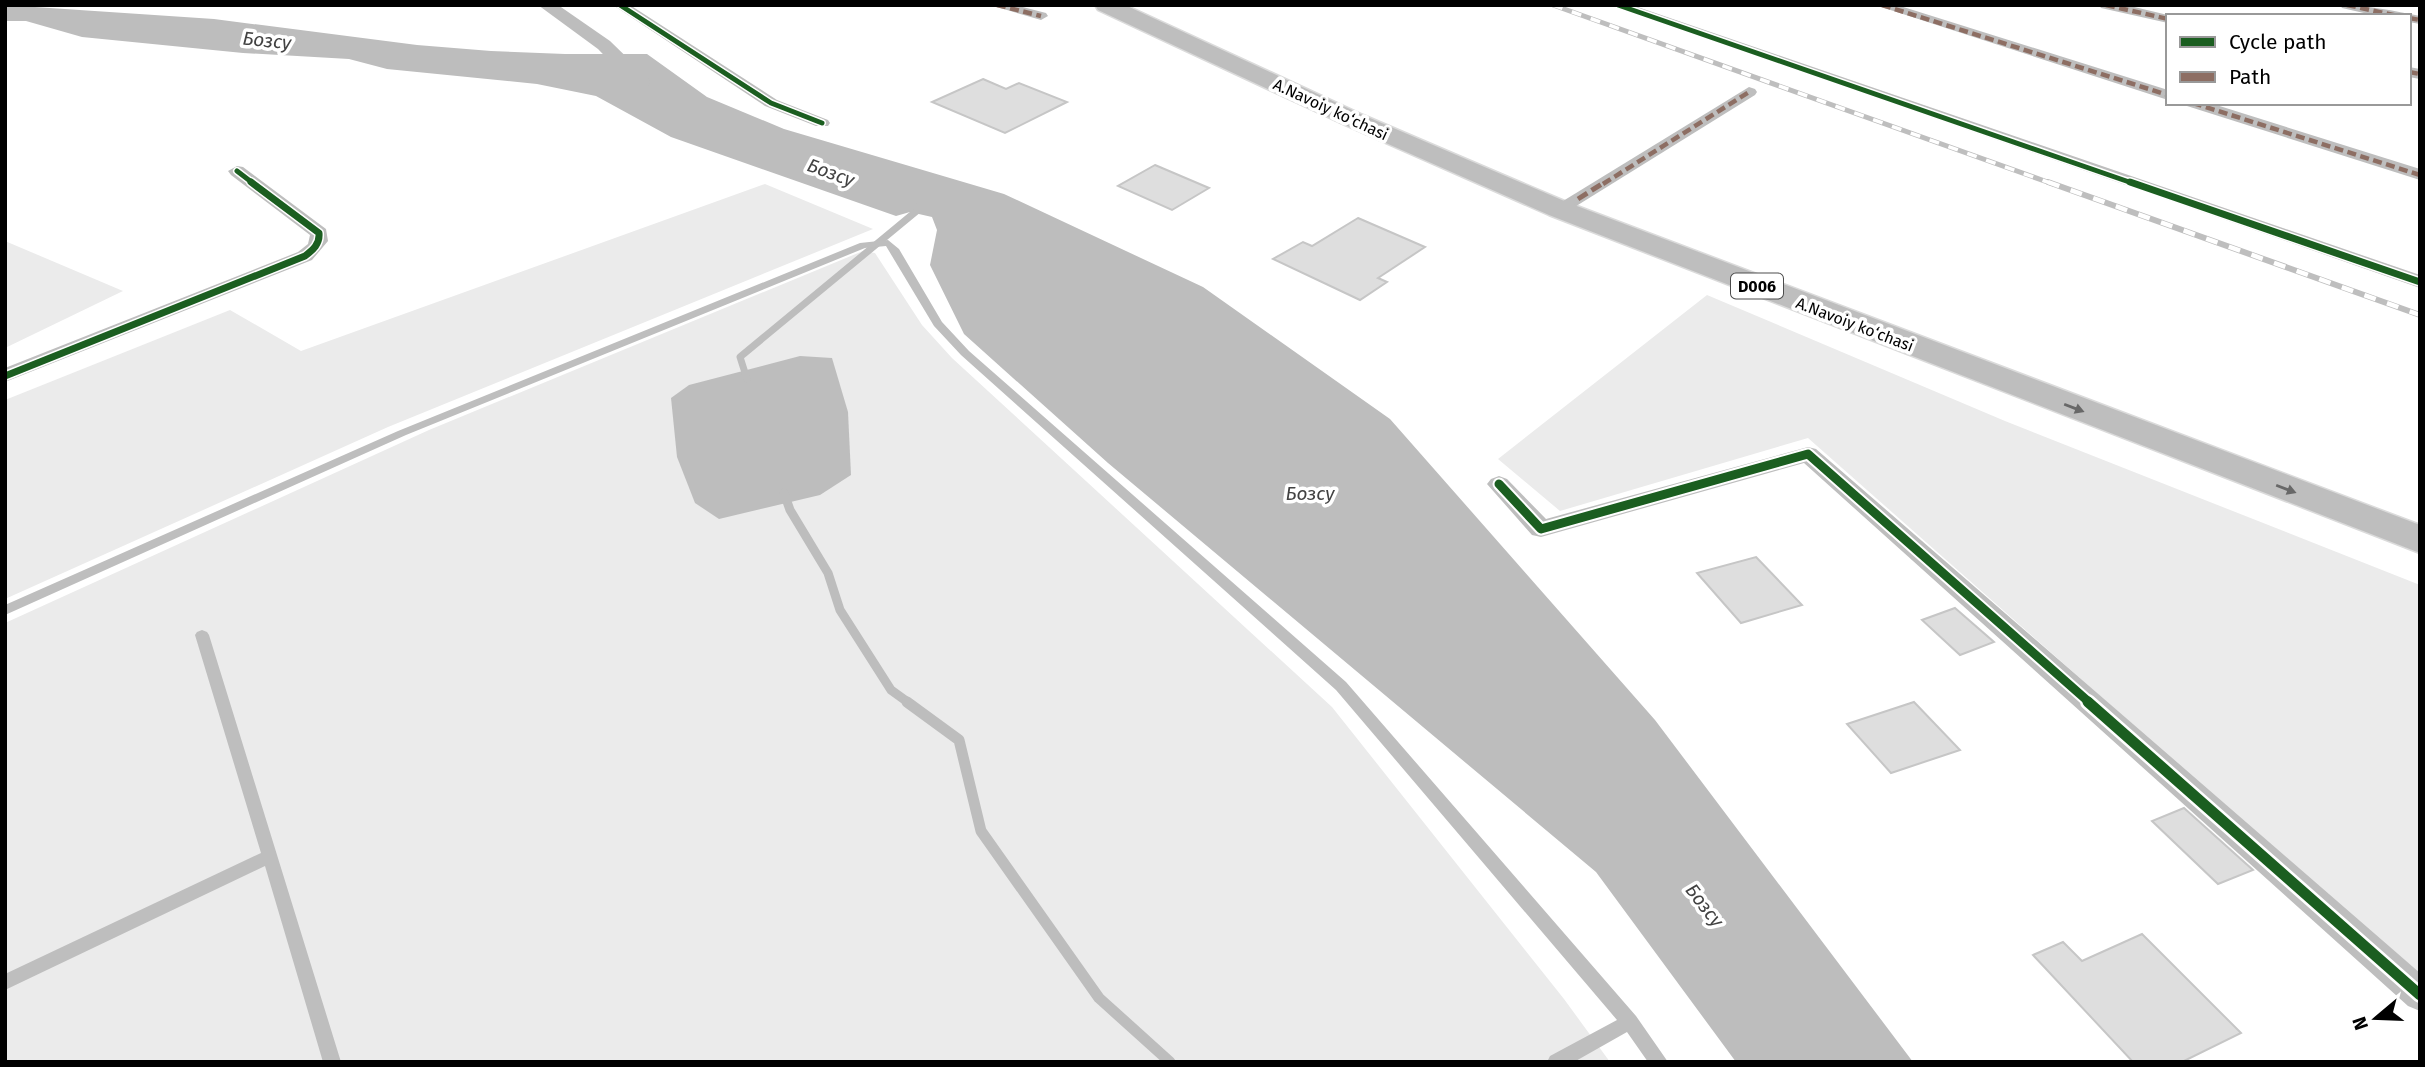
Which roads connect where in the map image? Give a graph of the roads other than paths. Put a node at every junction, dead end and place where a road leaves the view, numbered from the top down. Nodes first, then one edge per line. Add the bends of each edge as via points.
1 (620, 5) edge
2 (997, 5) edge
3 (1106, 5) edge
4 (1138, 5) edge
5 (1618, 5) edge
6 (1882, 5) edge
7 (2106, 5) edge
8 (2347, 5) edge
9 (2389, 14) edge
10 (1041, 16) dead end
11 (2166, 19) edge
12 (1749, 92) dead end
13 (2166, 94) edge
14 (2199, 105) edge
15 (822, 123) dead end
16 (237, 171) dead end
17 (2420, 174) edge
18 (1521, 185) junction
19 (1568, 204) junction
20 (2420, 282) edge
21 (5, 376) edge
22 (2218, 452) junction
23 (1499, 484) dead end
24 (2420, 516) edge
25 (2420, 540) edge
26 (5, 610) edge
27 (202, 635) dead end
28 (270, 856) junction
29 (5, 982) edge
30 (2420, 995) edge
31 (1630, 1022) junction
32 (332, 1062) edge
33 (1556, 1062) edge
34 (1659, 1062) edge

1 - 15 street via 771,103
2 - 10 street
3 - 18 main road, A.Navoiy ko‘chasi / D006
4 - 18 main road, D006
5 - 20 street
6 - 13 street
7 - 11 street
8 - 9 street
12 - 19 street
14 - 17 street
16 - 21 street via 319,233 318,245 304,257
18 - 19 main road, A.Navoiy ko‘chasi / D006
19 - 22 main road, A.Navoiy ko‘chasi / D006
22 - 24 main road, D006
22 -> 25 main road, A.Navoiy ko‘chasi / D006
23 - 30 street via 1541,529 1808,454
26 - 31 lane via 415,427 863,245 888,243 939,324 965,353 1341,686
27 - 28 lane
28 - 29 lane
28 - 32 lane
31 - 33 lane
31 - 34 lane

